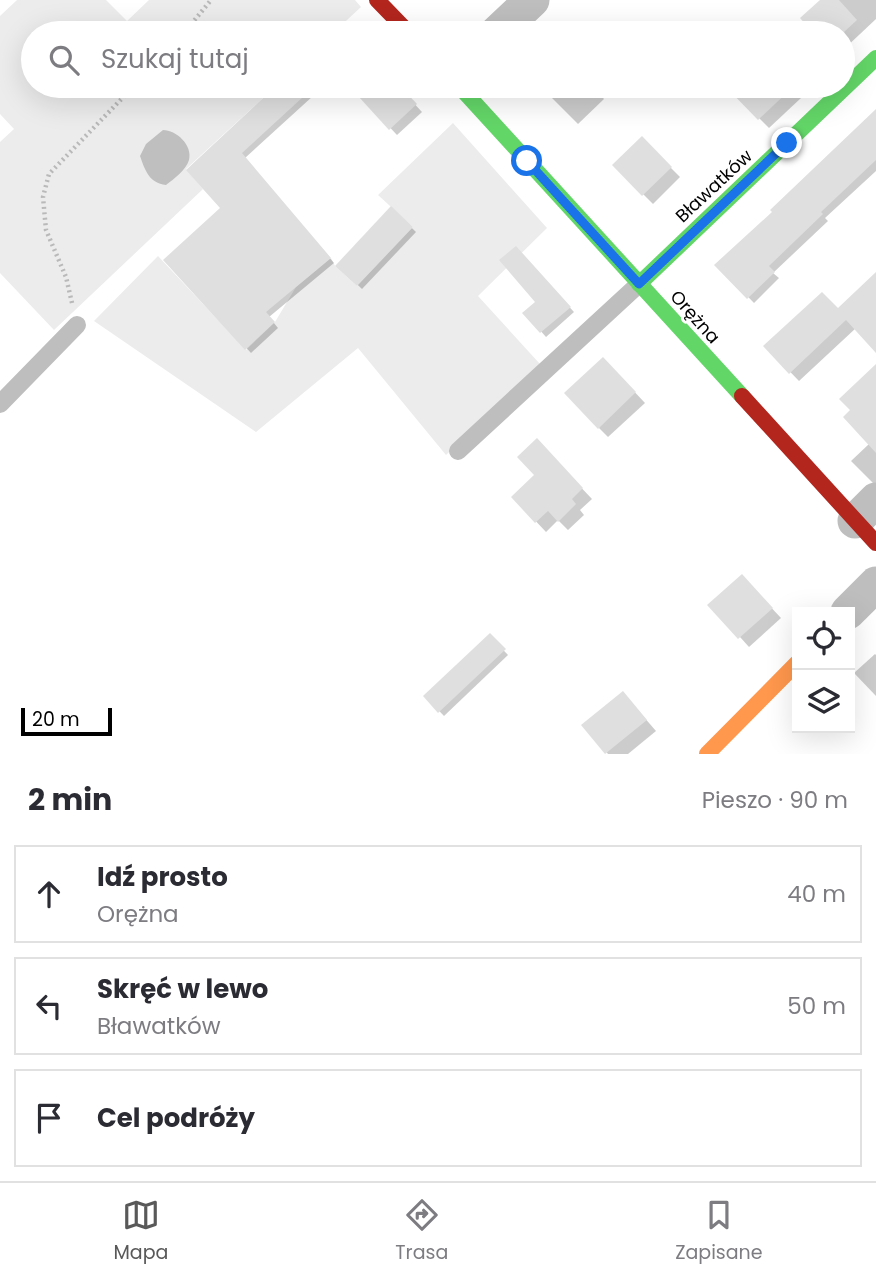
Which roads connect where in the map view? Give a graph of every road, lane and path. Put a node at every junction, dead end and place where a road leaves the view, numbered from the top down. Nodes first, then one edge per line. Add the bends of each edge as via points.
1 (211, 0) edge
2 (377, 0) edge
3 (532, 0) edge
4 (194, 21) edge
5 (397, 21) edge
6 (510, 21) edge
7 (876, 58) edge
8 (855, 78) edge
9 (122, 98) edge
10 (469, 98) edge
11 (834, 98) edge
12 (639, 284) junction
13 (77, 325) joint
14 (0, 404) edge
15 (458, 451) dead end
16 (869, 521) edge
17 (876, 584) edge
18 (853, 607) edge
19 (792, 668) edge
20 (707, 754) edge

1 - 4 path
2 - 5 street
3 - 6 street
7 - 8 street, Bławatków
9 - 13 path via 49,174 43,197 46,230 66,277
10 - 12 street, Orężna
11 - 12 street, Bławatków
12 - 15 lane
12 - 16 street, Orężna
13 - 14 lane
17 - 18 street
19 - 20 street

